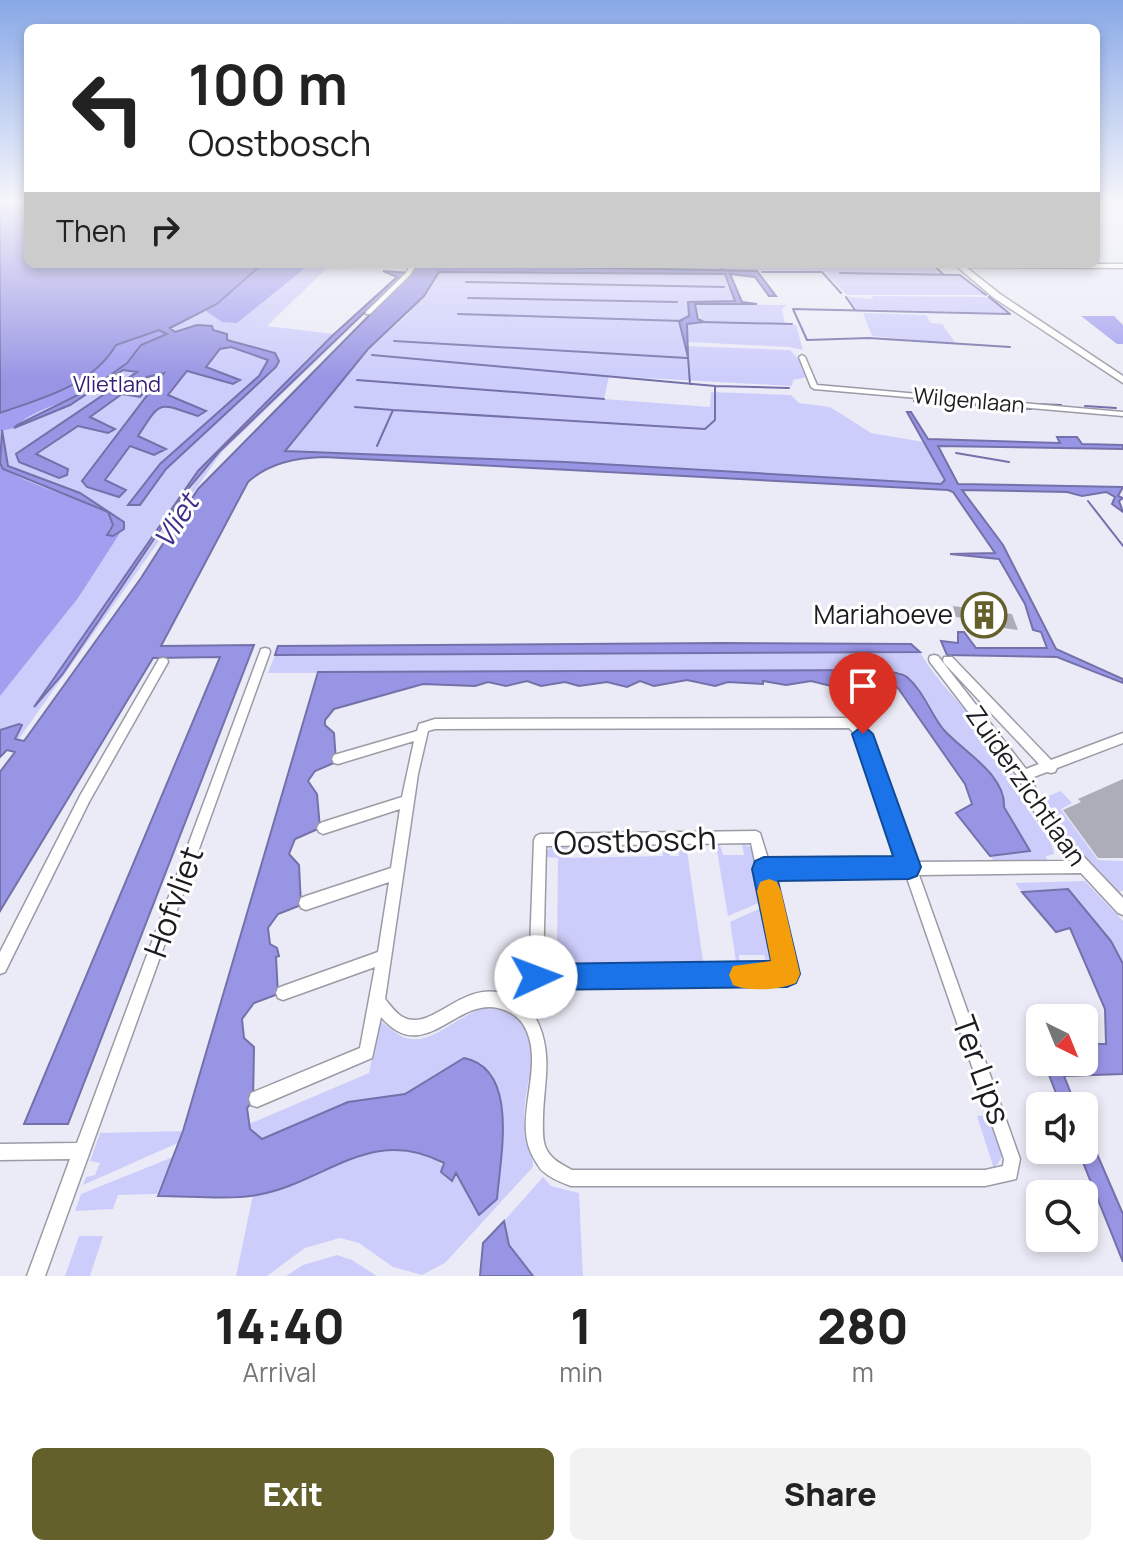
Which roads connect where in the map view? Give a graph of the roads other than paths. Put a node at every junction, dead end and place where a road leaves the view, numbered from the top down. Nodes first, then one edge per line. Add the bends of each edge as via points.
1 (1100, 266) edge
2 (1123, 266) edge
3 (412, 268) edge
4 (964, 268) edge
5 (368, 313) dead end
6 (802, 357) dead end
7 (1123, 378) edge
8 (803, 383) dead end
9 (814, 387) junction
10 (1123, 414) edge
11 (265, 652) dead end
12 (934, 659) dead end
13 (948, 660) dead end
14 (163, 662) dead end
15 (419, 735) junction
16 (1123, 738) edge
17 (338, 759) dead end
18 (1051, 768) junction
19 (1024, 775) junction
20 (408, 801) junction
21 (323, 828) dead end
22 (909, 867) junction
23 (1081, 867) junction
24 (764, 869) junction
25 (396, 873) junction
26 (306, 903) dead end
27 (1123, 908) edge
28 (382, 957) junction
29 (0, 967) edge
30 (283, 993) dead end
31 (377, 1001) junction
32 (257, 1099) dead end
33 (82, 1151) junction
34 (0, 1152) edge
35 (36, 1276) edge

1 - 2 street
3 - 5 street
4 - 7 main road
6 - 9 street
8 - 9 street, Wilgenlaan
9 - 10 street, Wilgenlaan
11 - 33 street, Hofvliet
12 - 19 street, Zuiderzichtlaan
13 - 18 street
14 - 29 street via 85,798
15 - 17 street, Ter Lips
15 - 20 street
15 - 22 street, Ter Lips via 423,727 435,724 851,723 863,734
16 - 18 street
18 - 19 street
19 - 23 street, Zuiderzichtlaan via 1053,832
20 - 21 street
20 - 25 street
22 - 23 street
22 - 24 street
22 - 31 street, Ter Lips via 1012,1159 1010,1173 998,1178 571,1178 554,1173 535,1144 532,1123 542,1062 529,1019 516,1007 486,996 417,1029 397,1023
23 - 27 street, Zuiderzichtlaan
24 - 24 street, Oostbosch via 756,837 540,840 536,977 787,974
25 - 26 street
25 - 28 street
28 - 30 street
28 - 31 street
31 - 32 street via 367,1053
33 - 34 street
33 - 35 street, Hofvliet

